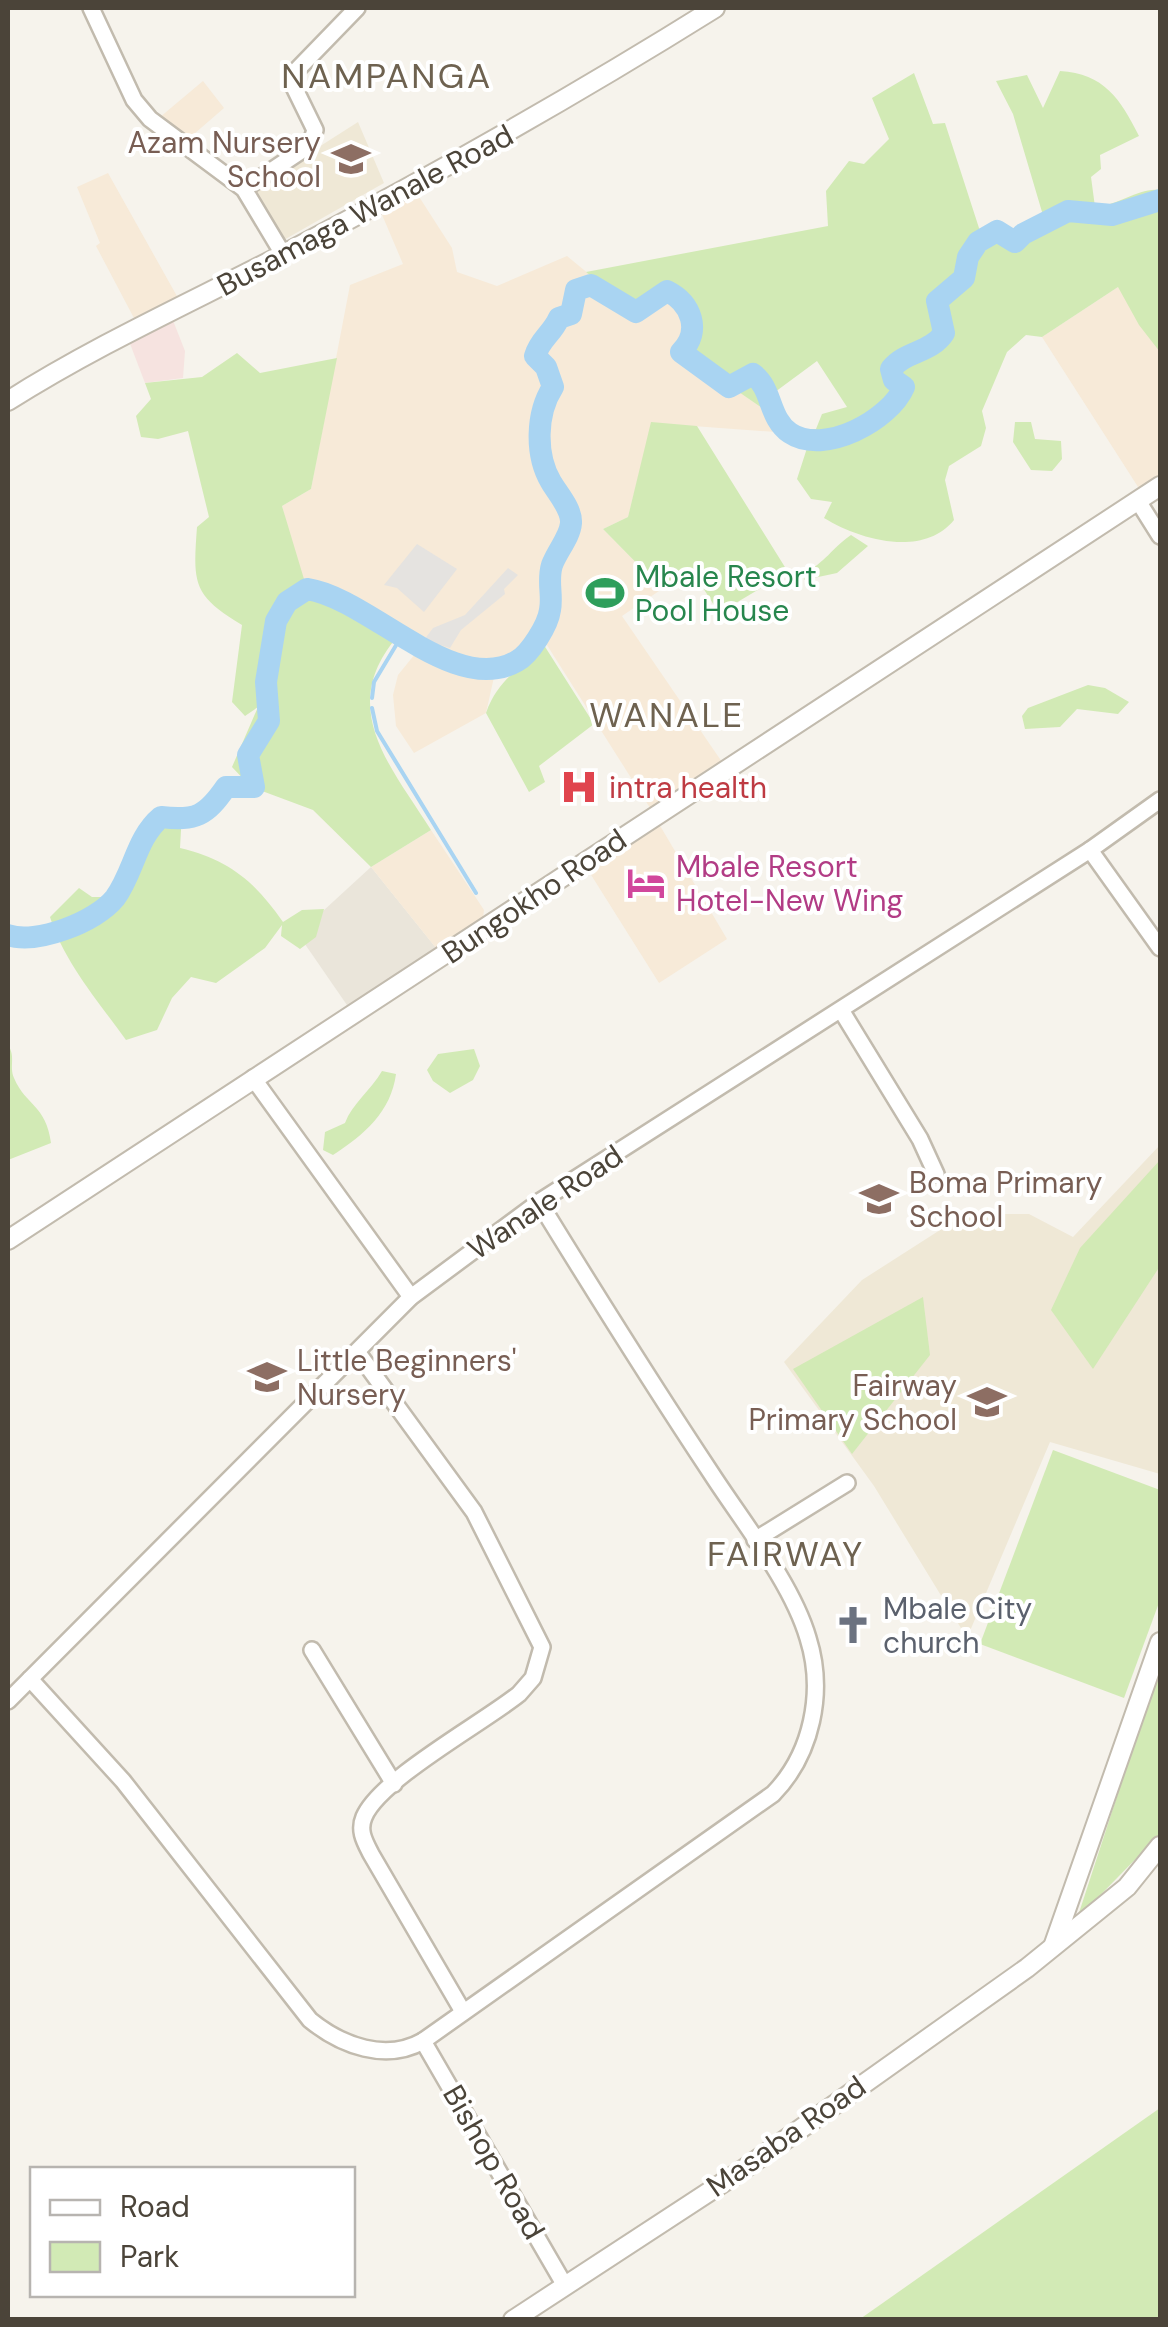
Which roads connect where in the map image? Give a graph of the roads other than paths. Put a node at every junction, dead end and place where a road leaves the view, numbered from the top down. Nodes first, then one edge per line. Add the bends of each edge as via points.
1 (91, 8) edge
2 (357, 8) edge
3 (715, 8) edge
4 (244, 189) junction
5 (283, 254) junction
6 (8, 400) edge
7 (1160, 486) edge
8 (1138, 501) junction
9 (1160, 536) edge
10 (1160, 800) edge
11 (1090, 850) junction
12 (1160, 948) edge
13 (842, 1010) junction
14 (252, 1078) junction
15 (936, 1174) dead end
16 (539, 1202) junction
17 (8, 1240) edge
18 (411, 1297) junction
19 (358, 1352) junction
20 (847, 1483) dead end
21 (755, 1540) junction
22 (1160, 1642) edge
23 (312, 1650) dead end
24 (30, 1678) junction
25 (8, 1702) edge
26 (394, 1784) junction
27 (1160, 1846) edge
28 (1054, 1945) junction
29 (462, 2010) junction
30 (423, 2041) junction
31 (564, 2284) junction
32 (513, 2320) edge

1 - 4 street via 134,100 150,119
2 - 4 street via 293,74 315,130 310,145
3 - 5 street, Busamaga Wanale Road via 522,128
4 - 5 street
5 - 6 street, Busamaga Wanale Road via 82,354
7 - 8 street, Bungokho Road
8 - 9 street
8 - 14 street, Bungokho Road
10 - 11 street, Wanale Road
11 - 12 street
11 - 13 street, Wanale Road
13 - 15 street
13 - 16 street, Wanale Road
14 - 17 street, Bungokho Road
14 - 18 street
16 - 18 street, Wanale Road
16 - 21 street
18 - 19 street, Wanale Road
19 - 24 street, Wanale Road
19 - 26 street via 474,1512 542,1647 533,1678 519,1694
20 - 21 street
21 - 29 street via 808,1636 815,1671 814,1711 792,1774 773,1794
22 - 28 street
23 - 26 street
24 - 25 street, Wanale Road
24 - 30 street via 123,1781 310,2020 385,2054
26 - 29 street via 372,1804 362,1833
27 - 28 street, Masaba Road via 1127,1888
28 - 31 street, Masaba Road via 744,2169
29 - 30 street
30 - 31 street, Bishop Road
31 - 32 street, Masaba Road

